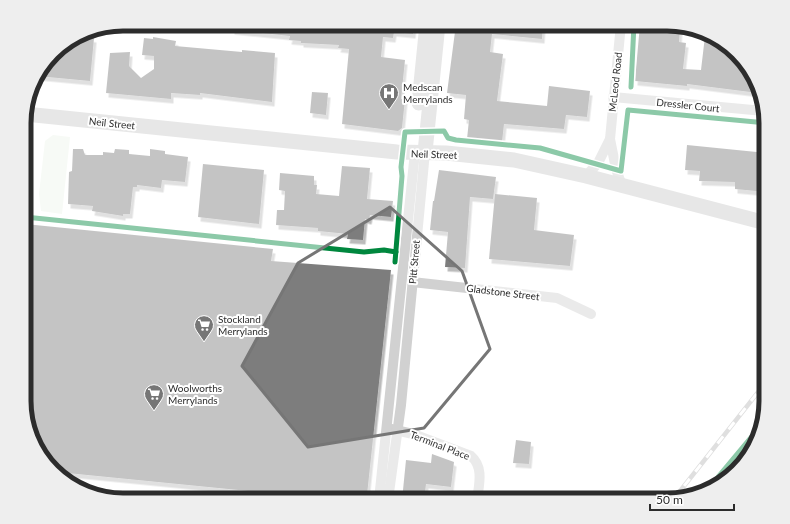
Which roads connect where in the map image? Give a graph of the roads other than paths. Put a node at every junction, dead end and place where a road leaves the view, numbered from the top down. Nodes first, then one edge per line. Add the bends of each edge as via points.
1 (427, 31) edge
2 (437, 31) edge
3 (620, 31) edge
4 (613, 96) junction
5 (758, 111) edge
6 (32, 115) edge
7 (610, 139) junction
8 (420, 152) junction
9 (586, 176) junction
10 (622, 186) junction
11 (759, 221) edge
12 (412, 282) junction
13 (591, 314) dead end
14 (392, 429) junction
15 (380, 493) edge
16 (388, 493) edge
17 (477, 493) edge

1 - 8 main road, Pitt Street
2 - 8 main road, Pitt Street
3 - 4 street, McLeod Road
4 - 5 street, Dressler Court
4 - 7 street, McLeod Road
6 - 8 main road, Neil Street via 402,153
7 - 9 street, McLeod Road via 598,163
7 - 10 street, McLeod Road
8 - 9 main road, Neil Street via 514,160
8 - 12 street, Pitt Street
8 - 14 street, Pitt Street
9 - 10 main road, Neil Street
10 - 11 main road, Neil Street
12 - 13 street, Gladstone Street via 557,298
12 - 14 street, Pitt Street
14 - 15 street, Pitt Street
14 - 16 street, Pitt Street
14 - 17 street, Terminal Place via 414,434 471,456 478,463

